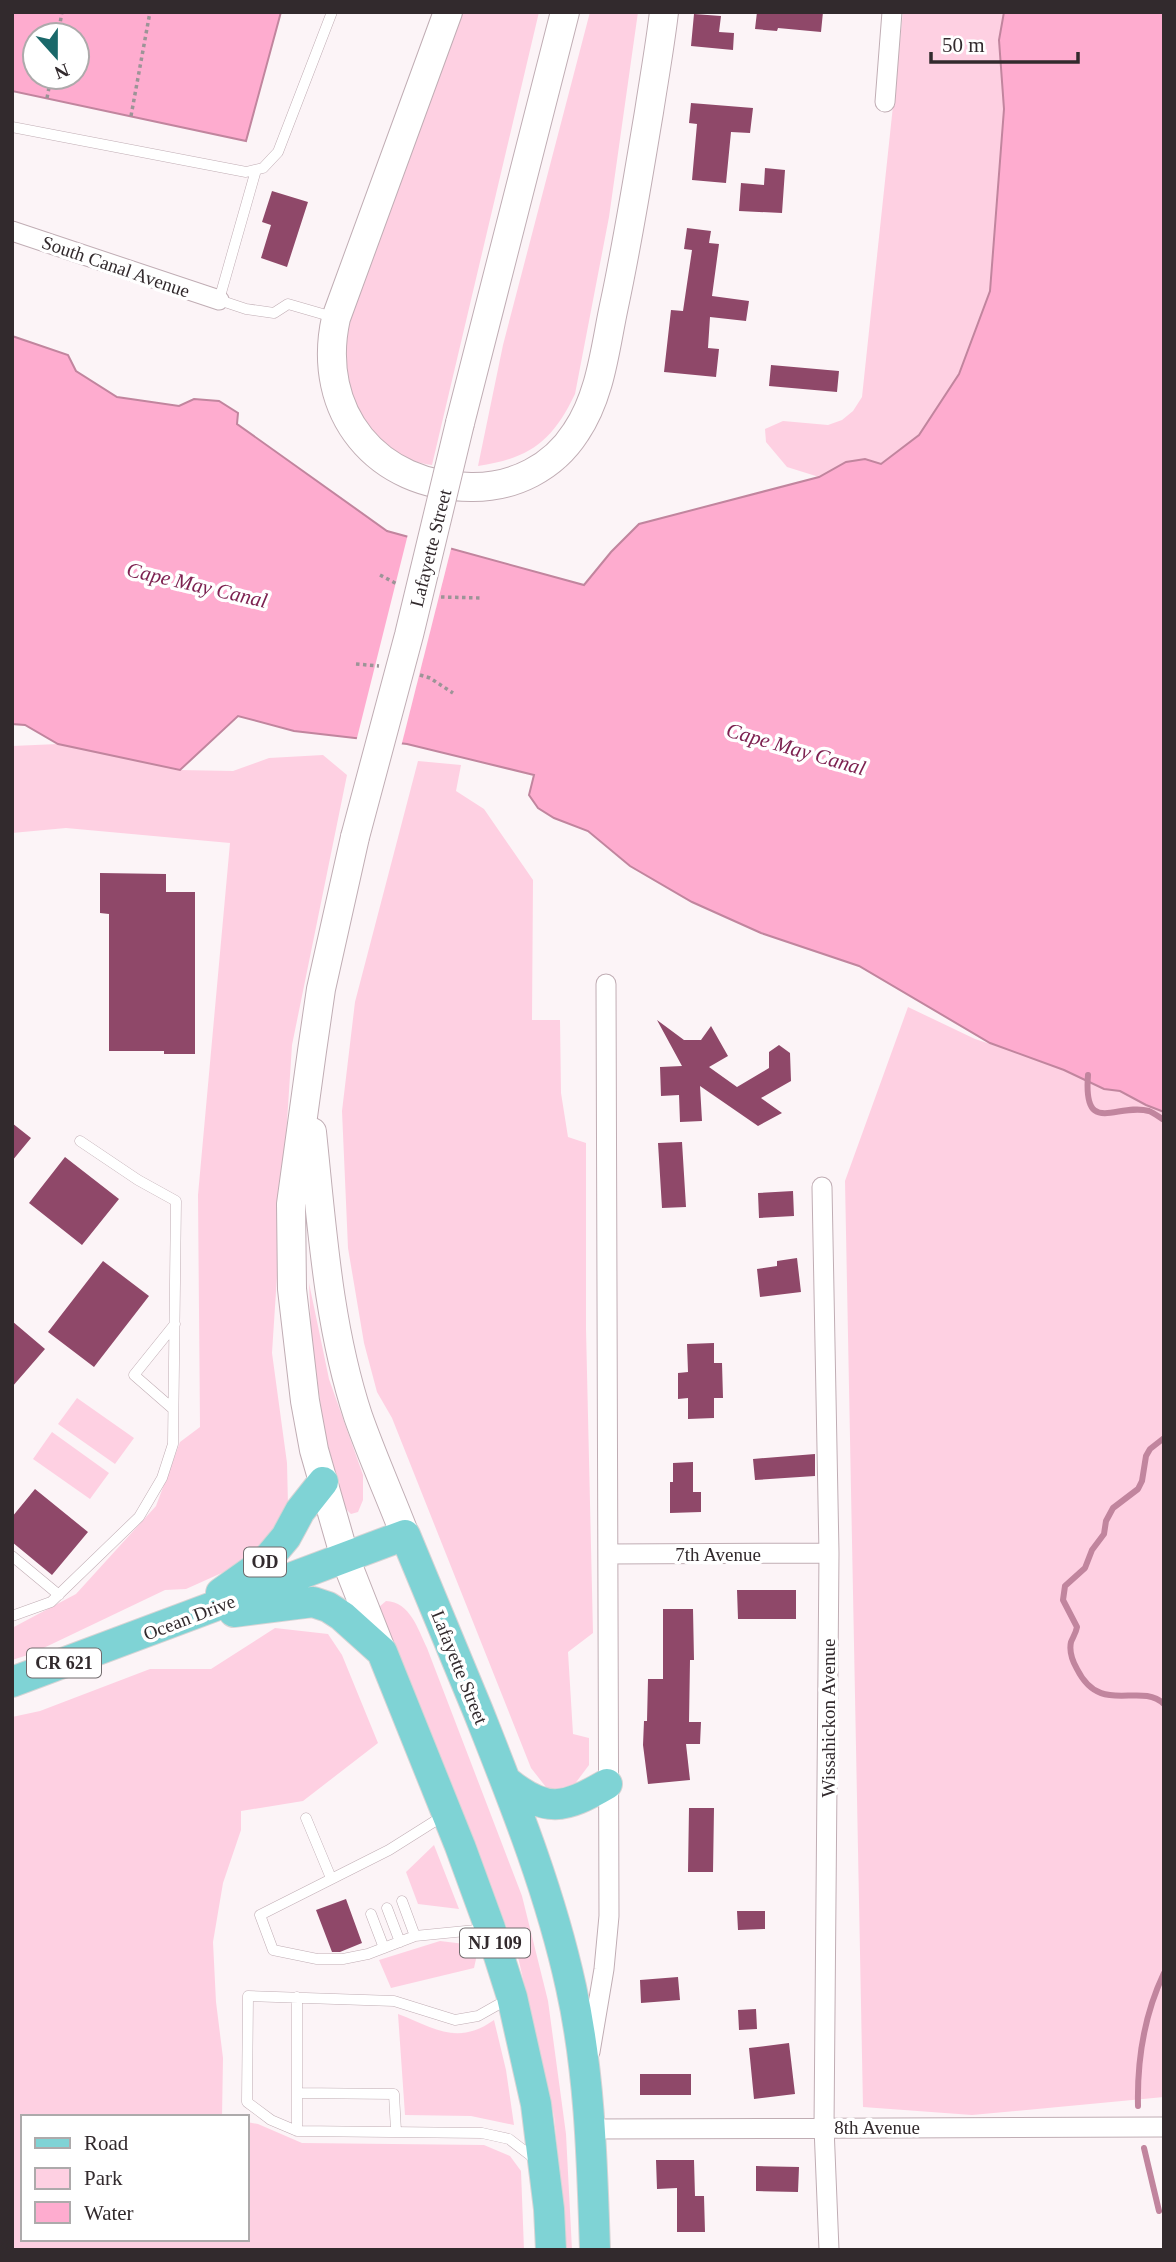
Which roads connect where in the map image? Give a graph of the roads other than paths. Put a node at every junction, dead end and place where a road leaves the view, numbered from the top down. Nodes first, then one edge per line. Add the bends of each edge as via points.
1 (332, 12) edge
2 (448, 12) edge
3 (565, 12) edge
4 (664, 12) edge
5 (892, 12) edge
6 (885, 102) dead end
7 (12, 127) edge
8 (256, 170) junction
9 (12, 231) edge
10 (219, 300) junction
11 (336, 318) junction
12 (606, 984) dead end
13 (308, 1087) junction
14 (80, 1141) dead end
15 (822, 1187) dead end
16 (175, 1324) junction
17 (173, 1409) junction
18 (323, 1482) junction
19 (405, 1535) junction
20 (829, 1553) junction
21 (608, 1554) junction
22 (12, 1556) edge
23 (345, 1558) junction
24 (59, 1595) junction
25 (12, 1616) edge
26 (183, 1619) junction
27 (382, 1652) junction
28 (12, 1682) edge
29 (506, 1781) junction
30 (607, 1784) junction
31 (447, 1813) junction
32 (306, 1818) dead end
33 (331, 1878) junction
34 (402, 1901) dead end
35 (387, 1908) dead end
36 (371, 1914) dead end
37 (490, 1928) junction
38 (415, 1936) junction
39 (400, 1942) junction
40 (384, 1948) junction
41 (297, 1997) junction
42 (512, 1997) junction
43 (586, 2074) junction
44 (297, 2093) junction
45 (824, 2127) junction
46 (1164, 2127) edge
47 (590, 2129) junction
48 (297, 2131) junction
49 (396, 2131) junction
50 (545, 2170) junction
51 (551, 2250) edge
52 (595, 2250) edge
53 (829, 2250) edge

1 - 8 lane via 278,152
2 - 11 main road
3 - 13 main road, Lafayette Street / NJ 109, bridge via 355,838 321,989
4 - 11 main road via 630,231 598,382 583,421 559,453 540,468 495,487 444,486 393,467 373,452 343,412 331,363
5 - 6 street
7 - 8 lane via 246,172
8 - 10 lane
9 - 10 street, South Canal Avenue
10 - 11 lane via 274,313 288,304
12 - 21 street
13 - 18 main road, Lafayette Street / NJ 109 via 291,1204 292,1289 304,1401
13 - 19 main road, Lafayette Street / NJ 109 via 326,1266 344,1361 358,1415
14 - 16 lane via 176,1201
15 - 20 street, Wissahickon Avenue
16 - 17 lane
16 - 17 lane via 134,1375
17 - 24 lane via 173,1444 162,1478 139,1517
18 - 23 main road, Lafayette Street / NJ 109
18 - 26 main road, OD via 266,1561
19 - 23 main road, Ocean Drive / CR 621
19 - 29 main road, Lafayette Street / NJ 109
20 - 21 street, 7th Avenue
20 - 45 street, Wissahickon Avenue
21 - 30 street
22 - 24 lane
23 - 26 main road, Ocean Drive / CR 621
23 - 27 main road, Lafayette Street / NJ 109
24 - 25 lane
26 - 27 main road via 313,1602 342,1616
26 - 28 main road, Ocean Drive / CR 621
27 - 31 main road, Lafayette Street / NJ 109
29 - 30 main road via 546,1805 579,1799
29 - 43 main road, Lafayette Street / NJ 109 via 553,1916
30 - 43 street via 607,1944
31 - 33 lane via 385,1857
31 - 37 main road, Lafayette Street / NJ 109
32 - 33 lane
33 - 40 lane via 260,1915 273,1950 343,1959
34 - 38 lane
35 - 39 lane
36 - 40 lane
37 - 38 lane
37 - 42 main road, Lafayette Street / NJ 109
38 - 39 lane
39 - 40 lane
41 - 42 lane via 394,2001 455,2020 478,2016
41 - 44 lane
41 - 48 lane via 248,1996 247,2023 247,2102 271,2120
42 - 50 main road, Lafayette Street / NJ 109 via 530,2072
43 - 47 main road, Lafayette Street / NJ 109
44 - 48 lane
44 - 49 lane via 394,2094
45 - 46 street, 8th Avenue
45 - 47 street, 8th Avenue
45 - 53 street, Wissahickon Avenue
47 - 52 main road, Lafayette Street / NJ 109
48 - 49 lane
49 - 50 lane via 496,2135 521,2146
50 - 51 main road, Lafayette Street / NJ 109

